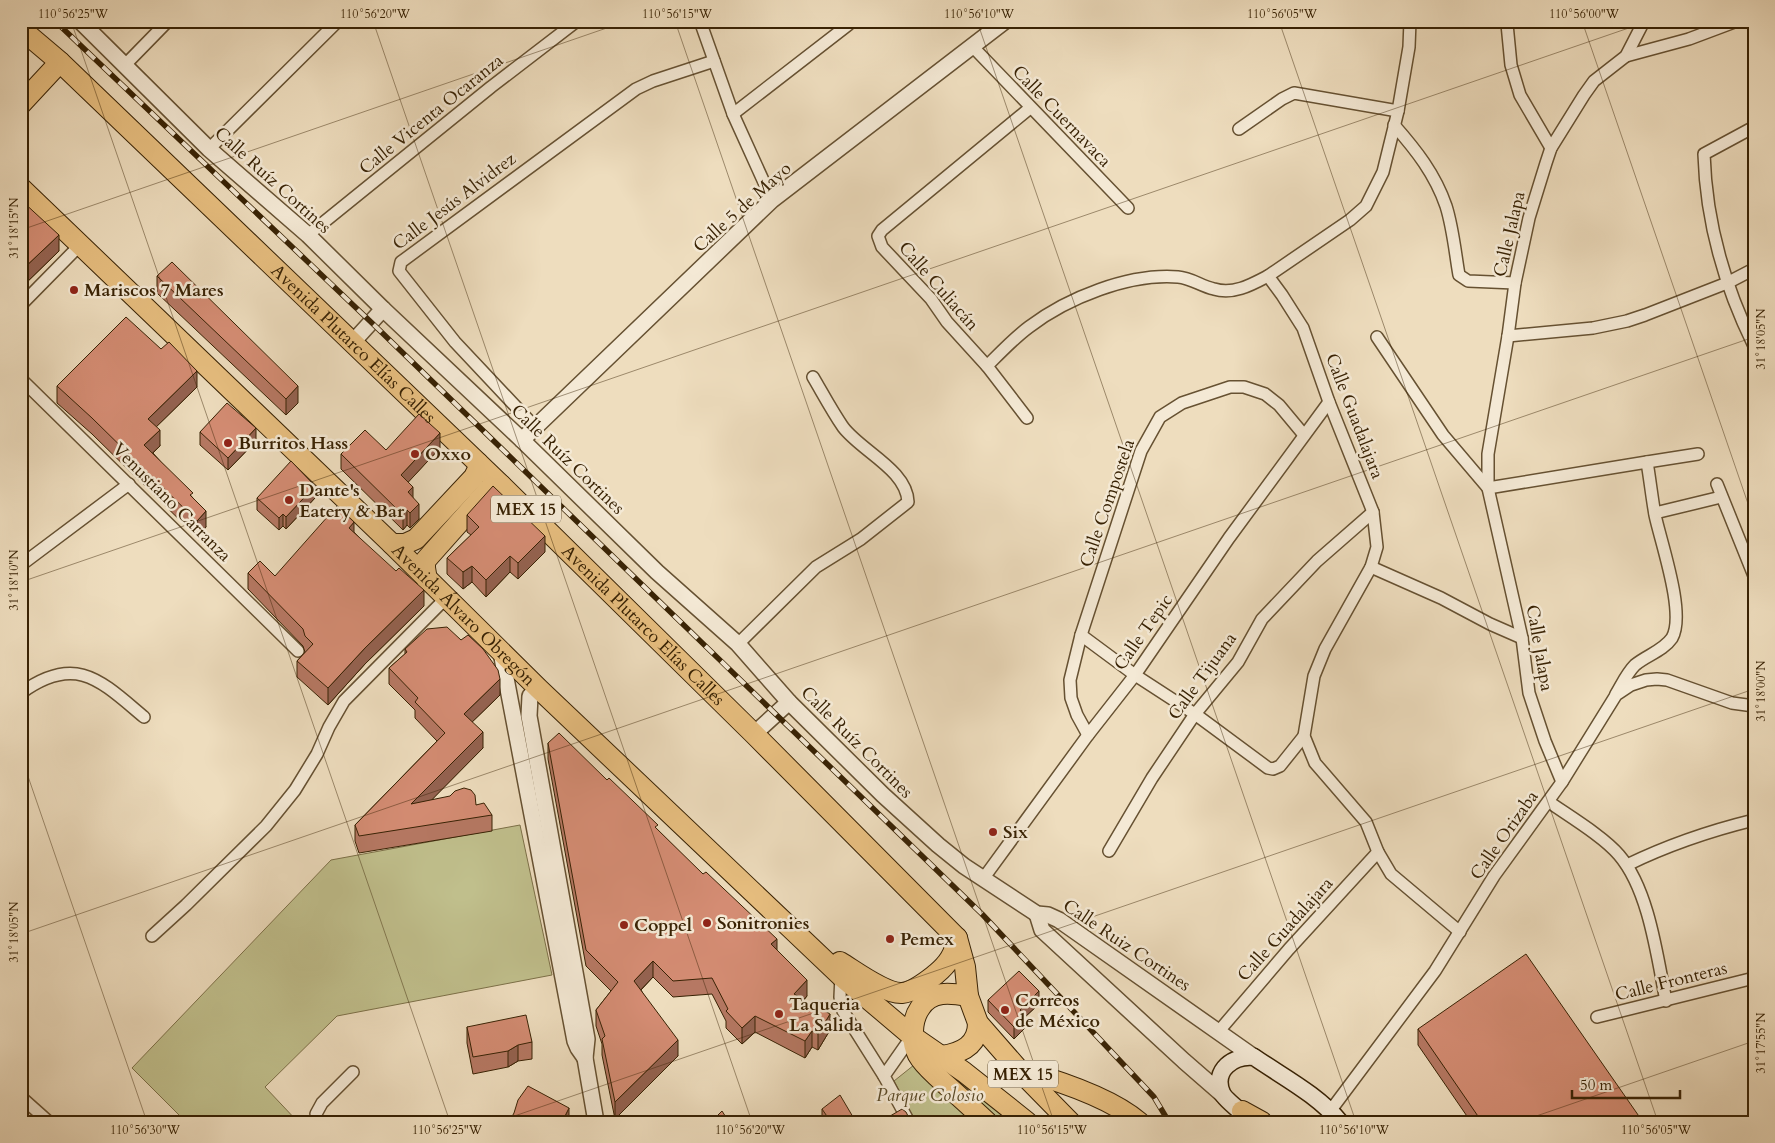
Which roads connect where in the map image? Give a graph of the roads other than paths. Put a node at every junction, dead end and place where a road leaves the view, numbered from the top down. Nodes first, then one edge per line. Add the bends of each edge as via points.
1 (80, 21) edge
2 (168, 21) edge
3 (338, 21) edge
4 (577, 21) edge
5 (700, 21) edge
6 (1005, 21) edge
7 (1410, 21) edge
8 (1644, 21) edge
9 (1737, 21) edge
10 (848, 24) dead end
11 (1507, 24) dead end
12 (21, 29) edge
13 (972, 47) junction
14 (1626, 56) junction
15 (714, 61) junction
16 (60, 62) junction
17 (125, 65) junction
18 (21, 104) edge
19 (1030, 108) junction
20 (1398, 111) junction
21 (733, 114) junction
22 (1394, 125) junction
23 (1754, 127) edge
24 (1239, 129) dead end
25 (1552, 148) junction
26 (209, 149) junction
27 (21, 188) edge
28 (772, 200) junction
29 (1128, 208) dead end
30 (308, 235) junction
31 (81, 244) junction
32 (1754, 269) edge
33 (1268, 276) junction
34 (1515, 283) junction
35 (1726, 283) junction
36 (21, 305) edge
37 (383, 309) junction
38 (1508, 336) junction
39 (1377, 337) dead end
40 (352, 342) junction
41 (1754, 346) edge
42 (987, 366) junction
43 (812, 377) dead end
44 (21, 379) edge
45 (1329, 402) junction
46 (1027, 418) dead end
47 (535, 427) junction
48 (1304, 435) junction
49 (522, 440) junction
50 (1698, 454) dead end
51 (1647, 462) junction
52 (478, 463) junction
53 (129, 484) junction
54 (1717, 484) dead end
55 (501, 485) junction
56 (1488, 488) junction
57 (1721, 497) junction
58 (1655, 513) junction
59 (1369, 516) junction
60 (392, 544) junction
61 (21, 564) edge
62 (1371, 567) junction
63 (1754, 576) edge
64 (427, 580) junction
65 (446, 598) junction
66 (1081, 635) junction
67 (1522, 638) junction
68 (738, 644) junction
69 (298, 651) dead end
70 (501, 652) junction
71 (1135, 675) junction
72 (539, 689) junction
73 (21, 693) edge
74 (1616, 695) junction
75 (789, 702) junction
76 (1754, 706) edge
77 (1195, 714) junction
78 (144, 717) dead end
79 (754, 734) junction
80 (1088, 734) junction
81 (1304, 736) junction
82 (1562, 782) junction
83 (1548, 802) junction
84 (1754, 820) edge
85 (1109, 850) dead end
86 (1378, 852) junction
87 (1627, 865) junction
88 (983, 879) junction
89 (1037, 914) junction
90 (1460, 932) junction
91 (152, 936) dead end
92 (957, 938) junction
93 (808, 943) junction
94 (841, 976) junction
95 (1754, 978) edge
96 (968, 996) junction
97 (1666, 1000) junction
98 (1597, 1017) dead end
99 (978, 1023) junction
100 (1219, 1031) junction
101 (912, 1036) junction
102 (942, 1056) junction
103 (1254, 1057) junction
104 (585, 1058) junction
105 (1019, 1070) junction
106 (353, 1072) dead end
107 (884, 1076) junction
108 (1222, 1094) junction
109 (21, 1097) edge
110 (1247, 1116) edge
111 (1336, 1116) edge
112 (49, 1122) edge
113 (318, 1122) edge
114 (596, 1122) edge
115 (909, 1122) edge
116 (987, 1122) edge
117 (1027, 1122) edge
118 (1070, 1122) edge
119 (1139, 1122) edge
120 (1262, 1122) edge

1 - 17 street, Calle Ruíz Cortines
2 - 17 street
3 - 26 street
4 - 30 street, Calle Vicenta Ocaranza
5 - 15 street
6 - 13 street, Calle 5 de Mayo
7 - 20 street
8 - 14 street, Calle Jalapa
9 - 14 street via 1690,39
10 - 21 street
11 - 25 street via 1511,65 1520,95
12 - 16 highway, Avenida Plutarco Elías Calles / MEX 15
13 - 19 street, Calle Cuernavaca
13 - 28 street, Calle 5 de Mayo
14 - 25 street, Calle Jalapa via 1594,81
15 - 21 street
15 - 47 street, Calle Jesús Alvidrez via 653,81 636,90 401,262 399,271 424,304
16 - 18 highway
16 - 40 highway, Avenida Plutarco Elías Calles / MEX 15
17 - 26 street, Calle Ruíz Cortines
19 - 29 street, Calle Cuernavaca
19 - 42 street, Calle Culiacán via 878,236 882,247
20 - 22 street
20 - 24 street via 1294,93
21 - 28 street
22 - 33 street via 1382,172 1366,206
22 - 34 street via 1420,154 1440,190 1459,275 1468,281
23 - 35 street via 1704,154 1704,184
25 - 34 street, Calle Jalapa via 1539,182
26 - 30 street, Calle Ruíz Cortines
27 - 31 highway, Avenida Álvaro Obregón / MEX 15
28 - 47 street, Calle 5 de Mayo
30 - 37 street, Calle Ruíz Cortines
31 - 36 street
31 - 60 highway, Avenida Álvaro Obregón / MEX 15
32 - 35 street
33 - 42 street via 1238,290 1213,289 1179,277 1130,281 1100,290 1071,300 1047,314 1027,328
33 - 45 street, Calle Guadalajara via 1303,328
34 - 38 street, Calle Jalapa
35 - 38 street via 1645,315 1610,325
35 - 41 street
37 - 40 street
37 - 49 street, Calle Ruíz Cortines
38 - 56 street, Calle Jalapa via 1491,429
39 - 56 street via 1444,435
40 - 52 highway, Avenida Plutarco Elías Calles / MEX 15
42 - 46 street, Calle Culiacán
43 - 68 street via 844,428 901,480 908,502 861,539 816,566
44 - 53 street, Venustiano Carranza
45 - 48 street, Calle Tepic
45 - 59 street, Calle Guadalajara
47 - 49 street, Calle 5 de Mayo
48 - 66 street, Calle Compostela via 1279,405 1265,394 1244,387 1230,387 1182,403 1160,417 1141,451
48 - 71 street, Calle Tepic
49 - 68 street, Calle Ruíz Cortines via 657,572
50 - 51 street
51 - 56 street
51 - 58 street
52 - 55 highway, Avenida Plutarco Elías Calles / MEX 15
52 - 60 highway via 474,477 416,539 405,544
53 - 61 street
53 - 69 street, Venustiano Carranza
54 - 57 street
55 - 64 highway via 489,489 425,561
55 - 79 highway, Avenida Plutarco Elías Calles / MEX 15
56 - 67 street, Calle Jalapa
57 - 58 street
57 - 63 street
58 - 74 street, Calle Orizaba via 1674,594 1675,632 1665,646 1634,666
59 - 62 street, Calle Guadalajara via 1377,547
59 - 77 street, Calle Tijuana via 1317,561 1268,611 1232,672
60 - 64 highway, Avenida Álvaro Obregón / MEX 15
62 - 67 street
62 - 81 street, Calle Guadalajara via 1325,648 1314,676
64 - 65 highway, Avenida Álvaro Obregón / MEX 15
65 - 70 highway, Avenida Álvaro Obregón / MEX 15
65 - 91 street via 344,701 295,790 266,826
66 - 71 street
66 - 80 street, Calle Compostela via 1070,680 1071,698
67 - 82 street, Calle Jalapa via 1531,700
68 - 75 street, Calle Ruíz Cortines
70 - 72 highway, Avenida Álvaro Obregón / MEX 15
70 - 104 street via 575,1040
71 - 77 street
71 - 80 street, Calle Tepic
72 - 93 highway, Avenida Álvaro Obregón / MEX 15
72 - 104 street via 529,701 528,716 587,1039
73 - 78 street via 45,678 67,672 85,674 104,684
74 - 76 street via 1632,685 1656,678 1732,703
74 - 82 street, Calle Orizaba
75 - 79 street
75 - 88 street, Calle Ruíz Cortines via 944,851
77 - 81 street via 1268,768 1280,766
77 - 85 street, Calle Tijuana
79 - 92 highway, Avenida Plutarco Elías Calles / MEX 15
80 - 88 street, Calle Tepic
81 - 86 street via 1315,763 1366,822
82 - 83 street, Calle Orizaba
83 - 87 street via 1601,839
83 - 90 street, Calle Orizaba via 1494,876
84 - 87 street via 1711,830
86 - 90 street via 1391,874
86 - 100 street, Calle Guadalajara via 1289,948
87 - 97 street via 1648,915
88 - 89 street, Calle Ruíz Cortines
89 - 100 street, Calle Ruiz Cortines via 1058,920
89 - 108 street, Calle Ruiz Cortines via 1042,930
90 - 111 street, Calle Orizaba
92 - 93 highway via 955,952 947,964 926,982 901,993 882,988
92 - 96 highway, Avenida Plutarco Elías Calles / MEX 15
93 - 94 highway, Avenida Álvaro Obregón / MEX 15
94 - 101 highway, Avenida Álvaro Obregón / MEX 15
94 - 107 street via 843,1011
95 - 97 street, Calle Fronteras
96 - 99 highway, Avenida Plutarco Elías Calles / MEX 15
96 - 101 highway via 951,993 933,996 916,1015
97 - 98 street, Calle Fronteras
99 - 102 highway via 977,1034 969,1046 962,1052
99 - 105 highway, MEX 15
100 - 103 street, Calle Ruiz Cortines
101 - 102 highway, MEX 15
101 - 107 street
101 - 116 highway via 917,1054 926,1066
102 - 117 highway, MEX 15
103 - 108 main road via 1240,1058 1227,1064 1220,1080
103 - 111 main road, Calle Ruiz Cortines
104 - 114 street
105 - 118 highway, MEX 15
105 - 119 highway via 1096,1097
106 - 113 street via 322,1103 316,1114
107 - 115 street
108 - 110 main road, Calle Ruiz Cortines
109 - 112 street
110 - 120 highway

